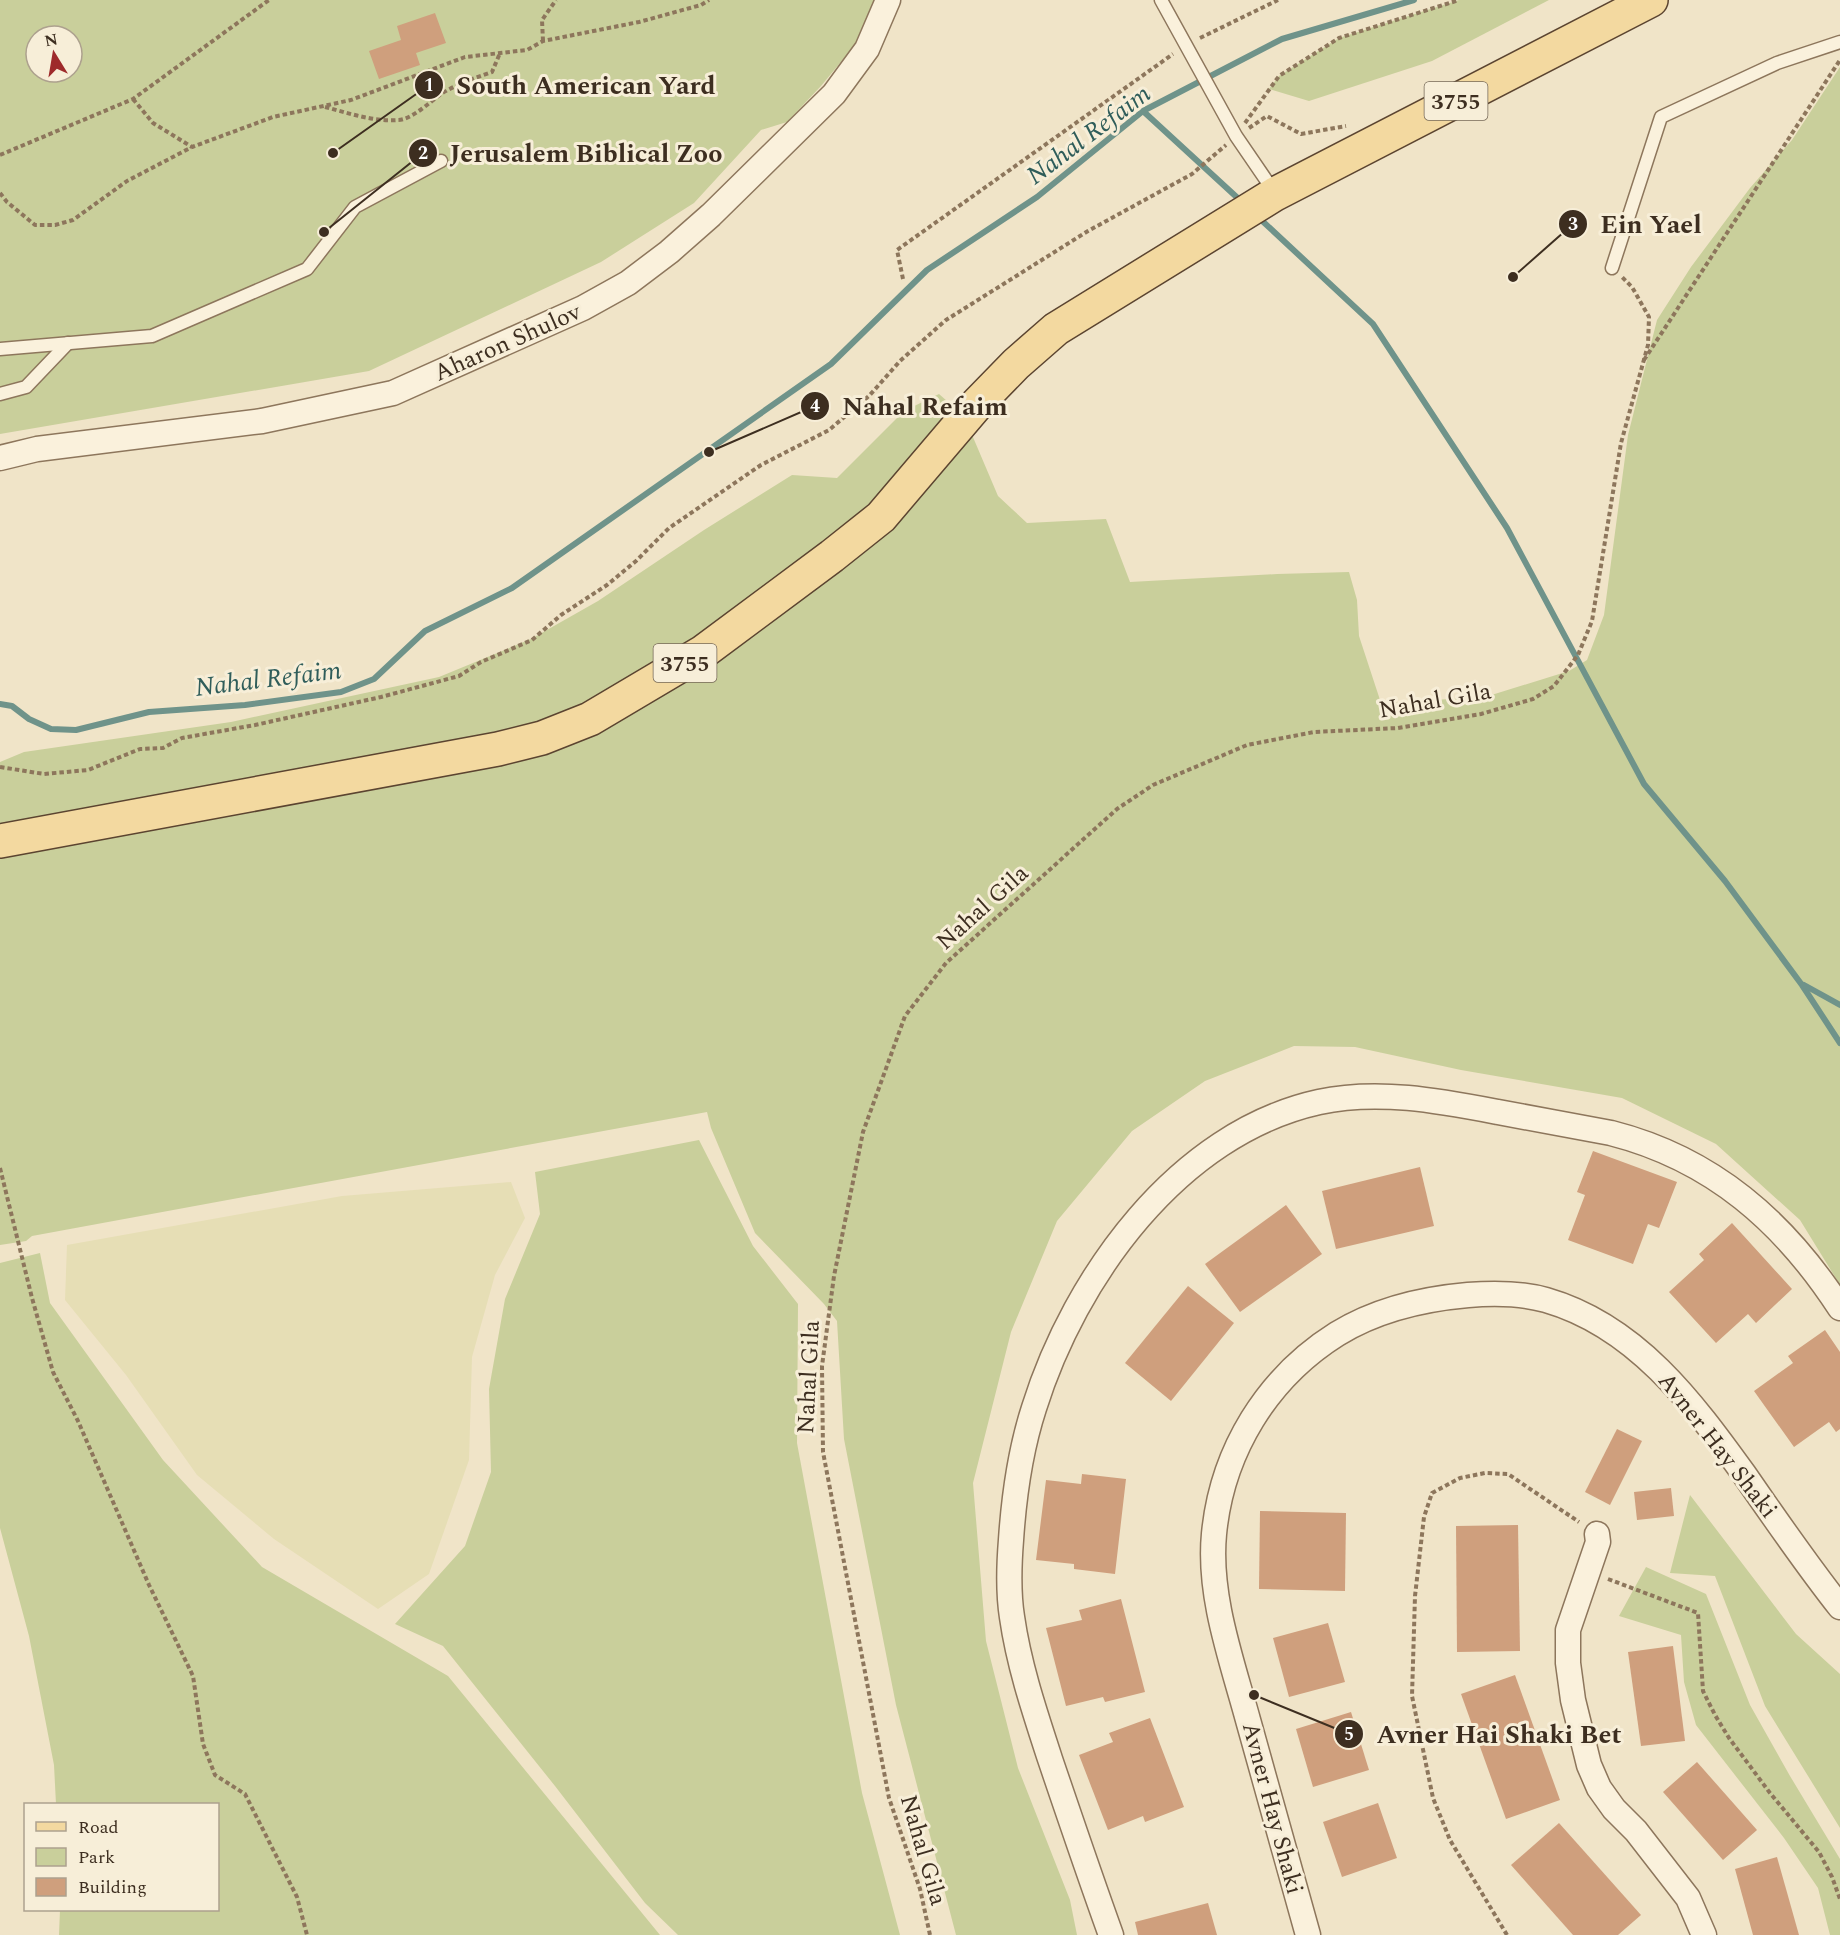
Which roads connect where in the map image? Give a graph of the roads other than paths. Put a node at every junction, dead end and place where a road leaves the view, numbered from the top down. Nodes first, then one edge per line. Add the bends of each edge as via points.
1 (888, 0) edge
2 (1161, 0) edge
3 (1651, 0) edge
4 (1840, 42) edge
5 (441, 161) dead end
6 (1258, 204) junction
7 (1612, 268) road end
8 (68, 343) junction
9 (0, 349) edge
10 (0, 394) edge
11 (0, 458) edge
12 (0, 841) edge
13 (1840, 1308) edge
14 (1598, 1534) road end
15 (1840, 1607) edge
16 (1111, 1935) edge
17 (1308, 1935) edge
18 (1704, 1935) edge

1 - 11 street, Aharon Shulov via 867,49 834,94 669,252 628,283 583,309 393,393 262,421 38,449
2 - 6 lane via 1236,136
3 - 6 main road, 3755
4 - 7 lane via 1777,63 1661,117
5 - 8 lane via 355,207 307,269 152,336
6 - 12 main road, 3755 via 1056,329 978,403 881,517 703,652 590,719 542,738 498,749
8 - 9 lane
8 - 10 lane via 26,387
13 - 16 street via 1794,1245 1733,1191 1668,1151 1611,1133 1440,1102 1362,1097 1321,1101 1285,1112 1223,1144 1192,1166 1136,1220 1101,1268 1070,1321 1034,1407 1013,1510 1011,1615 1021,1665
14 - 18 street via 1568,1630 1573,1700 1589,1765 1614,1809 1688,1898
15 - 17 street, Avner Hay Shaki via 1714,1432 1663,1371 1636,1347 1586,1316 1545,1300 1480,1294 1408,1304 1350,1326 1301,1361 1260,1405 1229,1467 1214,1534 1218,1605

